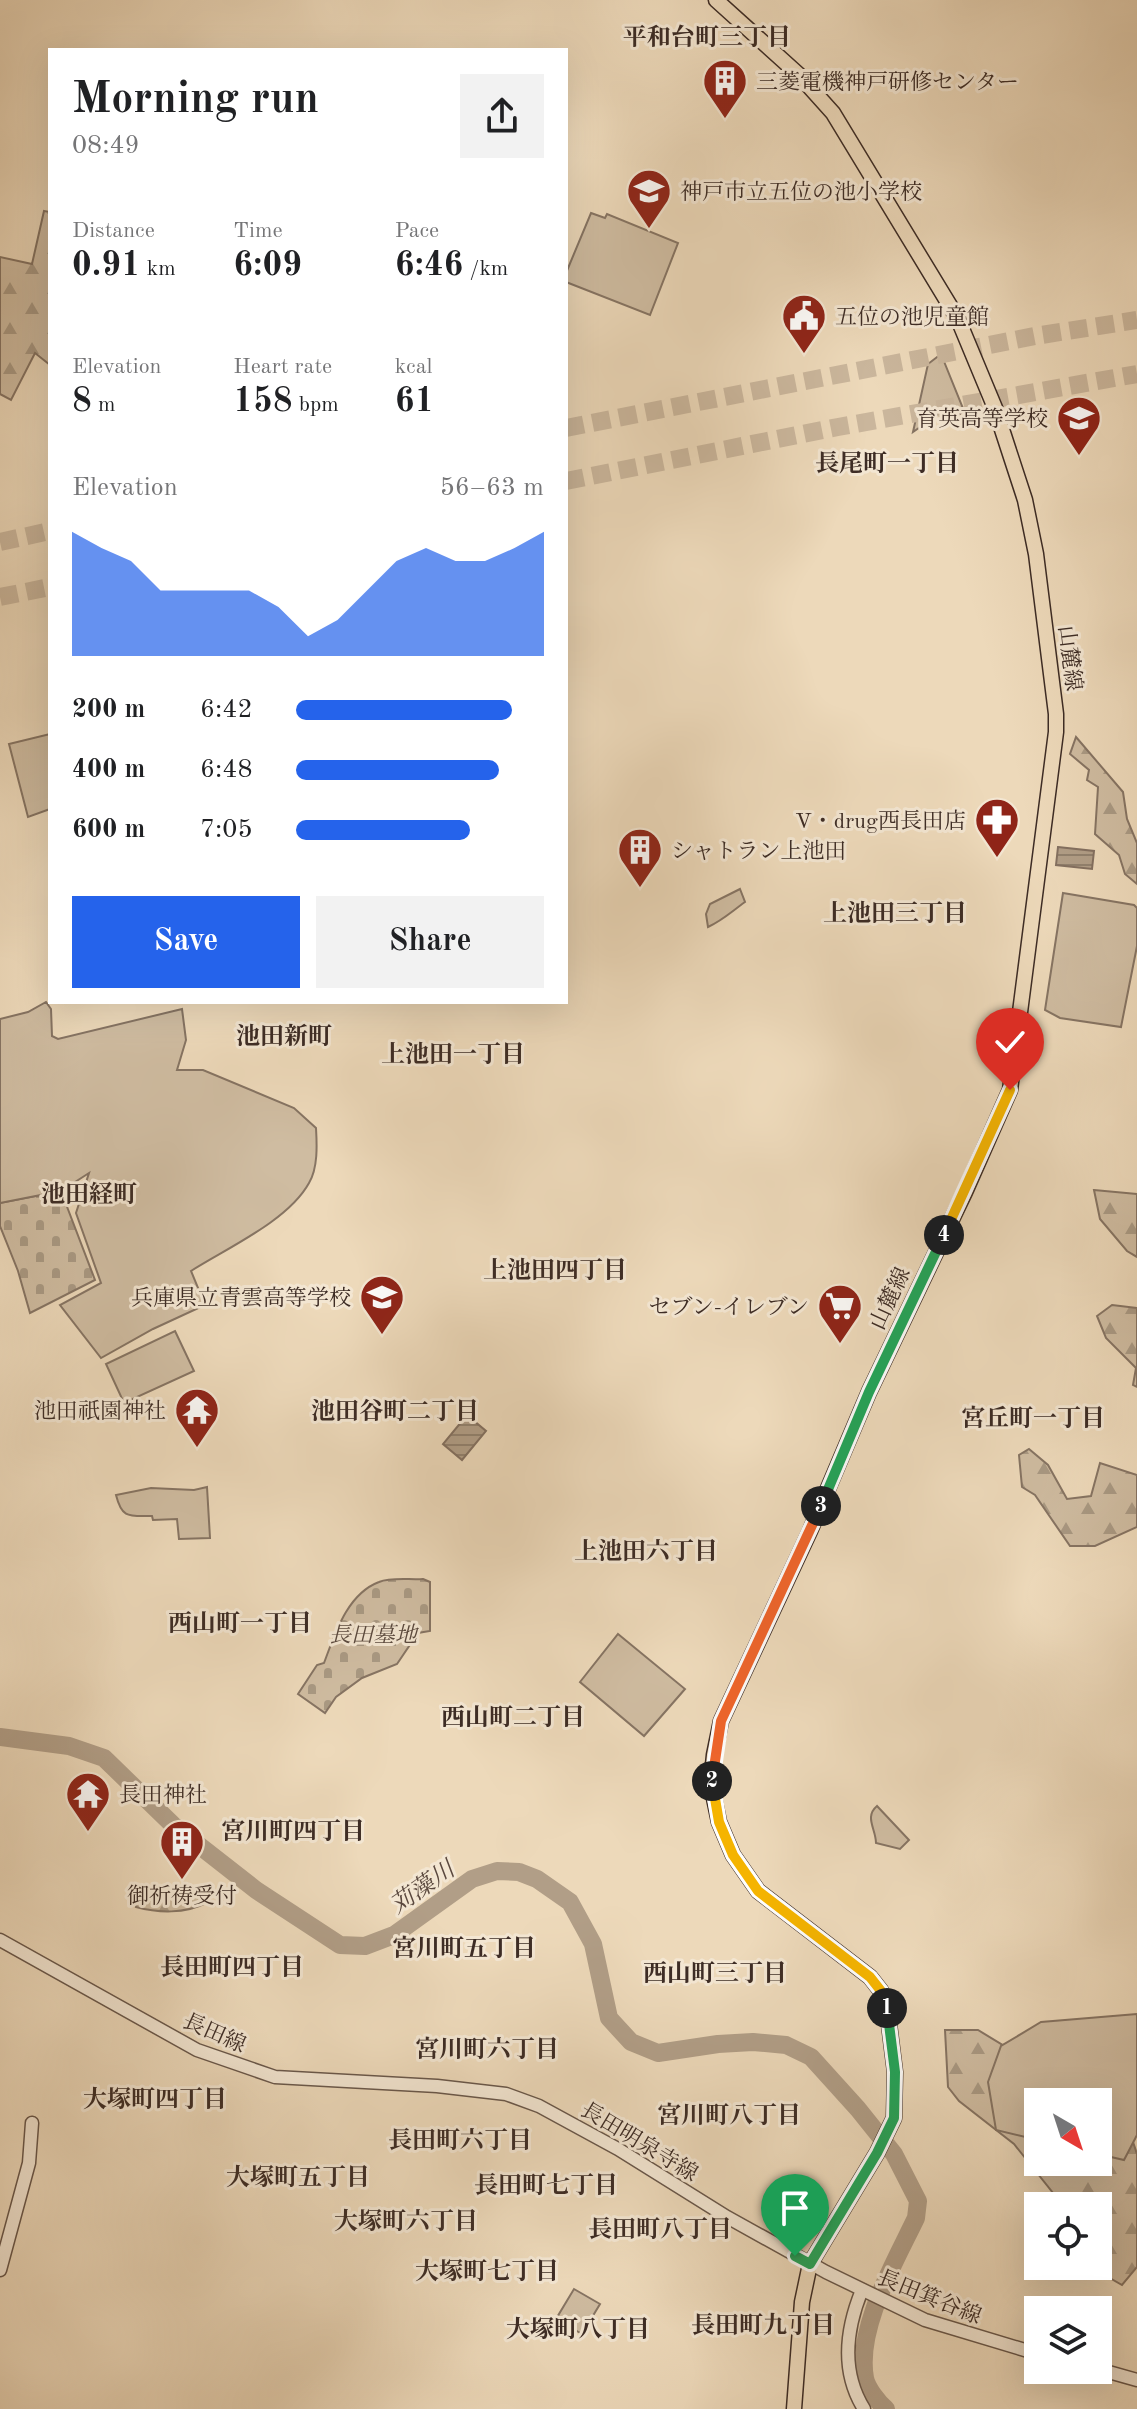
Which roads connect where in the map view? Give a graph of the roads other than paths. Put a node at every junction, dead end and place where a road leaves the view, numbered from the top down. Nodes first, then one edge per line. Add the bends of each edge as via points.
1 (716, 0) edge
2 (0, 1940) edge
3 (437, 2086) joint
4 (32, 2123) dead end
5 (810, 2264) junction
6 (0, 2270) edge
7 (865, 2291) junction
8 (1024, 2350) edge
9 (1112, 2373) edge
10 (1137, 2380) edge
11 (794, 2409) edge
12 (864, 2409) edge

1 - 5 main road, 山麓線 via 833,113 958,319 1025,500 1056,714 1010,1090 721,1721 714,1755 711,1784 733,1855 758,1891 870,1977 887,2008 894,2118
2 - 3 street, 長田線 via 197,2050 275,2077
3 - 5 street, 長田明泉寺線 via 506,2094 539,2106
4 - 6 street via 29,2163
5 - 7 street, 長田箕谷線
5 - 11 main road, 山麓線
7 - 8 street, 長田箕谷線 via 944,2327
7 - 12 street via 855,2305 847,2359
9 - 10 street

